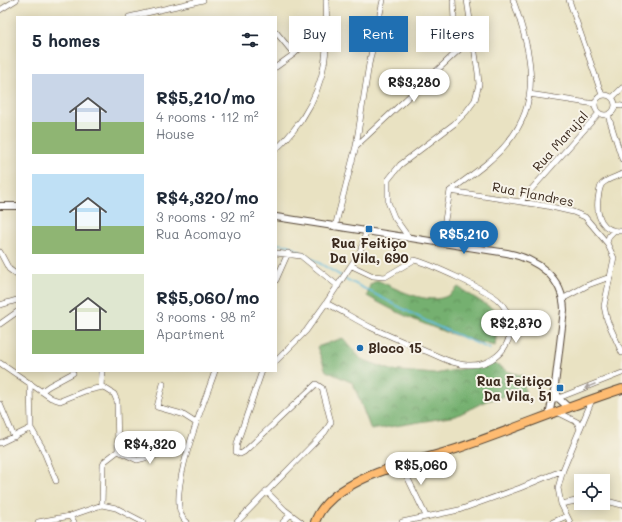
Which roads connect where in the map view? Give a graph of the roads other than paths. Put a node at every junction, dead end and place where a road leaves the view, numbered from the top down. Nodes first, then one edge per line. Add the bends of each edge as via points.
1 (16, 0) edge
2 (203, 0) edge
3 (326, 0) edge
4 (383, 0) edge
5 (453, 0) edge
6 (468, 0) edge
7 (513, 0) edge
8 (569, 0) edge
9 (0, 10) edge
10 (133, 16) edge
11 (327, 16) edge
12 (454, 16) edge
13 (470, 16) edge
14 (277, 33) edge
15 (325, 52) edge
16 (457, 52) edge
17 (475, 52) edge
18 (294, 54) joint
19 (277, 66) edge
20 (622, 88) edge
21 (530, 94) junction
22 (602, 95) junction
23 (612, 98) junction
24 (595, 104) junction
25 (615, 106) junction
26 (622, 106) edge
27 (599, 113) junction
28 (608, 115) junction
29 (356, 146) junction
30 (277, 148) edge
31 (622, 159) edge
32 (622, 174) edge
33 (450, 191) junction
34 (521, 201) junction
35 (0, 206) edge
36 (16, 206) edge
37 (277, 217) edge
38 (599, 219) junction
39 (593, 226) junction
40 (335, 227) junction
41 (614, 231) junction
42 (622, 231) edge
43 (366, 232) junction
44 (409, 238) junction
45 (441, 243) junction
46 (606, 243) junction
47 (277, 253) edge
48 (288, 253) junction
49 (1, 255) edge
50 (352, 266) junction
51 (16, 274) edge
52 (610, 277) junction
53 (277, 278) edge
54 (338, 286) junction
55 (564, 298) junction
56 (16, 300) edge
57 (326, 303) junction
58 (0, 305) edge
59 (16, 313) edge
60 (0, 324) edge
61 (622, 353) edge
62 (277, 360) edge
63 (0, 363) edge
64 (102, 372) edge
65 (215, 372) edge
66 (262, 372) edge
67 (73, 373) dead end
68 (622, 373) edge
69 (30, 383) junction
70 (163, 384) dead end
71 (101, 387) junction
72 (622, 389) edge
73 (42, 391) junction
74 (555, 399) junction
75 (592, 400) junction
76 (0, 404) edge
77 (569, 408) junction
78 (553, 413) junction
79 (196, 423) junction
80 (31, 428) junction
81 (580, 428) junction
82 (14, 437) junction
83 (0, 443) edge
84 (188, 447) junction
85 (118, 452) junction
86 (401, 464) junction
87 (563, 470) junction
88 (56, 481) dead end
89 (266, 491) junction
90 (574, 501) edge
91 (610, 502) edge
92 (561, 504) junction
93 (102, 505) junction
94 (622, 505) edge
95 (290, 515) junction
96 (70, 516) junction
97 (426, 516) junction
98 (567, 516) junction
99 (184, 521) edge
100 (38, 522) edge
101 (74, 522) edge
102 (143, 522) edge
103 (237, 522) edge
104 (283, 522) edge
105 (301, 522) edge
106 (316, 522) edge
107 (402, 522) edge
108 (553, 522) edge
109 (570, 522) edge

1 - 9 street
2 - 10 street
3 - 11 street
4 - 29 street via 369,64
5 - 12 street
6 - 13 street
7 - 21 street via 527,39
8 - 22 street
14 - 18 street
15 - 30 street via 324,71 316,94 292,133
16 - 29 street
17 - 44 street via 479,84 471,107 454,124 400,165 388,180 388,202 394,217
18 - 19 street
20 - 23 street
21 - 24 street
21 - 33 street via 518,127 508,142
22 - 23 street
22 - 24 street
23 - 25 street
24 - 27 street
25 - 26 street
25 - 28 street
27 - 28 street
27 - 34 street, Rua Marujal
28 - 31 street
29 - 40 street
32 - 38 street via 604,182 600,187 597,210
33 - 34 street, Rua Flandres
33 - 45 street
34 - 39 street, Rua Flandres via 579,214
35 - 36 street
37 - 40 street
38 - 39 street
38 - 41 street
39 - 46 street, Rua Flandres
40 - 43 street
41 - 42 street
41 - 46 street
43 - 44 street
43 - 50 street via 360,252
44 - 45 street
45 - 55 street via 522,256 536,262 553,277
46 - 52 street, Rua Flandres via 614,258
47 - 48 street
48 - 53 street
48 - 54 street via 305,259
49 - 51 street via 8,269
50 - 54 street
50 - 57 street via 373,276 385,277 414,260 479,288 498,299 510,316 507,346 501,354 478,365 451,362 372,328
52 - 55 street
52 - 61 street, Rua Flandres via 604,299 604,312
54 - 57 street
55 - 74 street
56 - 58 street
57 - 62 street via 306,331
59 - 60 street
63 - 69 street
64 - 71 street
65 - 79 street
66 - 89 street via 236,452 244,452 316,384 322,388 331,418 328,428
67 - 73 street
68 -> 74 street
69 - 73 street
69 - 80 street
70 - 79 street via 157,407 182,414
71 - 73 street via 60,401
71 - 85 street via 112,392 117,401
72 - 75 main road
74 - 77 street
74 - 78 street
75 - 77 main road
75 - 81 street
76 - 82 street
77 - 78 main road
78 - 81 street via 570,417
78 - 86 main road via 453,450
79 - 84 street
80 - 82 street
80 - 88 street
81 - 87 street
82 - 83 street
84 - 85 street via 137,460
84 - 99 street via 179,496 179,511
85 - 93 street via 103,465
86 - 97 street
86 - 106 main road via 345,489 327,505
87 - 92 street via 558,488
87 - 97 street via 459,510
89 - 95 street
89 - 103 street
90 - 92 street
91 - 94 street
92 - 98 street
93 - 96 street
93 - 102 street via 116,508
95 - 104 street
95 - 105 street
96 - 100 street
96 - 101 street
97 - 107 street
98 - 108 street
98 - 109 street

